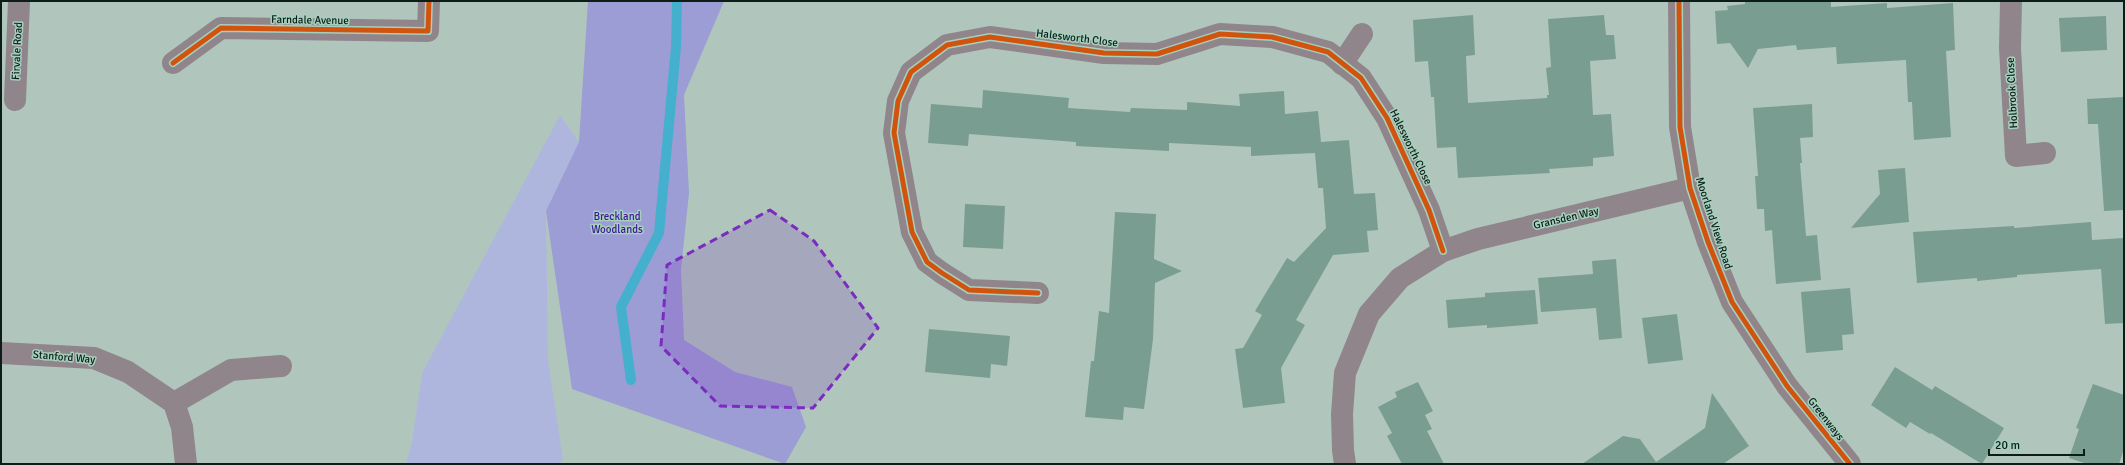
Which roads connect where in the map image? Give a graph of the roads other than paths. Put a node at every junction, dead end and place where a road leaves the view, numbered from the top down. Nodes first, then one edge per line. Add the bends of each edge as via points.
1 (20, 1) edge
2 (429, 1) edge
3 (1679, 1) edge
4 (2011, 1) edge
5 (1362, 34) dead end
6 (174, 63) dead end
7 (1342, 64) junction
8 (15, 100) dead end
9 (2045, 153) dead end
10 (1690, 188) junction
11 (1443, 252) junction
12 (1038, 293) dead end
13 (1, 353) edge
14 (281, 366) dead end
15 (1787, 386) joint
16 (174, 404) junction
17 (1845, 462) edge
18 (186, 464) edge
19 (1345, 464) edge

1 - 8 street, Firvale Road
2 - 6 street, Farndale Avenue via 428,31 221,28
3 - 10 street, Moorland View Road via 1680,127
4 - 9 street, Holbrook Close via 2010,48 2016,156
5 - 7 street
7 - 11 street, Halesworth Close via 1361,78 1387,118 1429,210
7 - 12 street, Halesworth Close via 1328,52 1272,37 1220,34 1157,54 1104,53 990,37 947,45 911,72 898,101 894,132 912,232 927,262 970,290
10 - 11 street, Gransden Way via 1478,239
10 - 15 street, Moorland View Road via 1732,302
11 - 19 street, Gransden Way via 1400,278 1370,314 1345,373 1342,414 1342,450
13 - 16 street, Stanford Way via 94,358 128,372
14 - 16 street via 231,370
15 - 17 street, Greenways
16 - 18 street via 182,427

